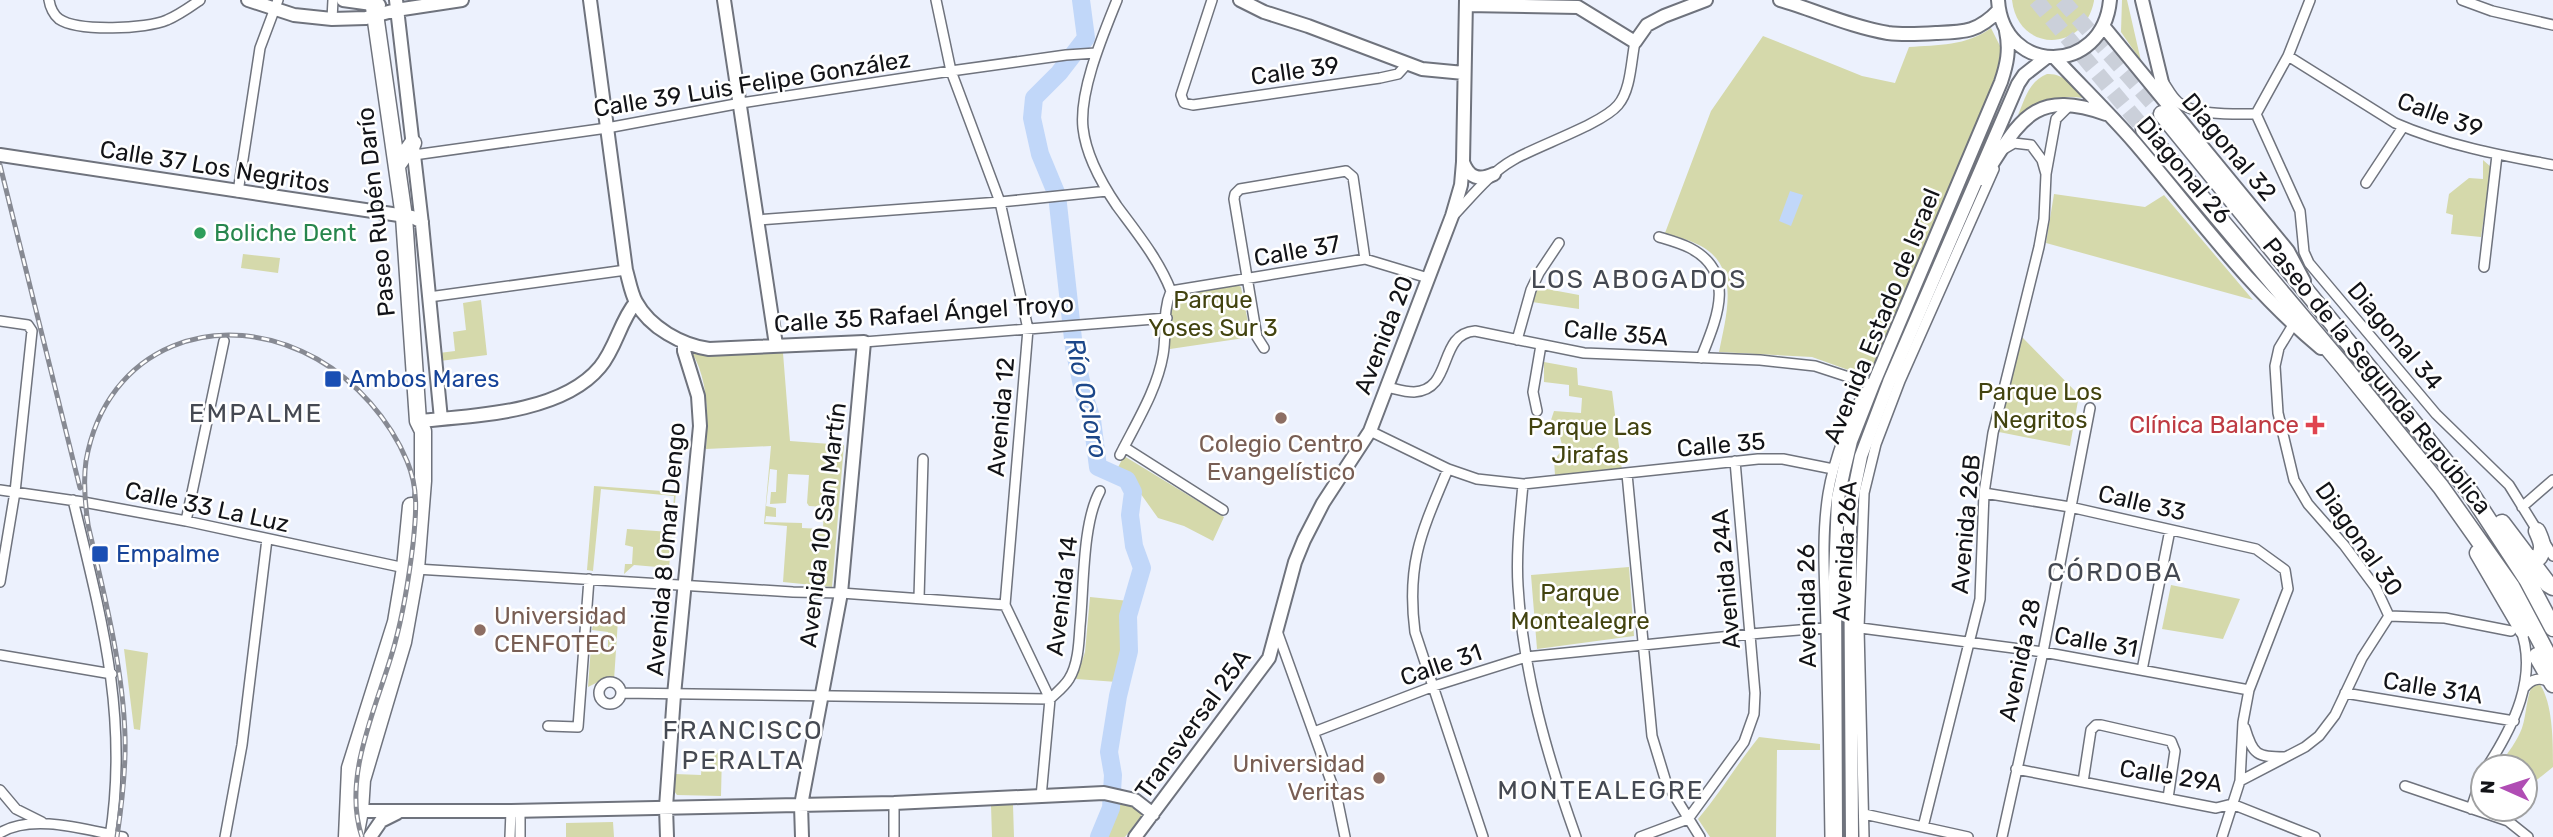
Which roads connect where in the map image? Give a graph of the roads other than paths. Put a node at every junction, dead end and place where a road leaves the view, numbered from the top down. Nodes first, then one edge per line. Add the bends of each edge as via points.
1 (49, 0) edge
2 (200, 0) edge
3 (248, 0) edge
4 (333, 0) edge
5 (343, 0) edge
6 (462, 0) edge
7 (590, 0) edge
8 (724, 0) edge
9 (936, 0) edge
10 (1117, 0) edge
11 (1212, 0) edge
12 (1240, 0) edge
13 (1780, 0) edge
14 (2110, 0) edge
15 (2142, 0) edge
16 (2310, 0) edge
17 (2462, 0) edge
18 (1701, 1) edge
19 (1466, 2) edge
20 (1798, 3) edge
21 (1578, 4) edge
22 (276, 5) edge
23 (396, 5) edge
24 (1998, 5) edge
25 (374, 7) edge
26 (332, 19) junction
27 (2553, 25) edge
28 (2104, 27) junction
29 (2006, 31) junction
30 (1635, 42) junction
31 (1096, 53) junction
32 (2288, 56) junction
33 (2051, 57) junction
34 (1407, 64) junction
35 (951, 71) junction
36 (1464, 73) junction
37 (2159, 74) junction
38 (741, 103) junction
39 (2070, 105) junction
40 (2165, 110) junction
41 (2256, 114) junction
42 (2109, 116) junction
43 (2403, 127) junction
44 (607, 128) junction
45 (2144, 129) tunnel mouth
46 (414, 149) junction
47 (2002, 149) junction
48 (0, 155) edge
49 (2497, 155) junction
50 (1463, 162) junction
51 (398, 164) junction
52 (2553, 165) edge
53 (1494, 174) junction
54 (2046, 174) junction
55 (2366, 183) dead end
56 (1107, 191) junction
57 (238, 192) junction
58 (1000, 202) junction
59 (1965, 202) junction
60 (1452, 216) junction
61 (404, 217) junction
62 (757, 220) junction
63 (422, 222) junction
64 (1659, 237) dead end
65 (1559, 243) dead end
66 (1365, 259) junction
67 (2484, 267) dead end
68 (626, 270) junction
69 (1428, 278) junction
70 (1249, 279) junction
71 (1171, 291) junction
72 (429, 297) junction
73 (636, 302) junction
74 (1167, 318) junction
75 (0, 321) edge
76 (2293, 325) junction
77 (1028, 329) junction
78 (1517, 340) junction
79 (224, 341) dead end
80 (864, 342) junction
81 (684, 344) junction
82 (776, 345) junction
83 (1541, 345) junction
84 (1264, 348) dead end
85 (1701, 359) junction
86 (2343, 366) junction
87 (1873, 385) junction
88 (1387, 387) junction
89 (2090, 408) dead end
90 (1537, 411) dead end
91 (441, 419) junction
92 (418, 421) junction
93 (1370, 431) junction
94 (923, 459) dead end
95 (1735, 461) junction
96 (1448, 469) junction
97 (1833, 469) junction
98 (1627, 474) junction
99 (2553, 480) edge
100 (1523, 484) junction
101 (2441, 487) junction
102 (0, 490) edge
103 (1100, 491) dead end
104 (15, 492) junction
105 (2470, 492) junction
106 (1984, 493) junction
107 (73, 500) junction
108 (2070, 507) junction
109 (2522, 507) junction
110 (1223, 510) dead end
111 (186, 521) junction
112 (2170, 530) junction
113 (2537, 531) junction
114 (267, 539) junction
115 (2553, 556) edge
116 (2530, 559) junction
117 (410, 569) junction
118 (589, 579) junction
119 (0, 582) edge
120 (684, 585) junction
121 (2553, 587) edge
122 (841, 593) junction
123 (919, 598) junction
124 (1004, 605) junction
125 (2389, 615) junction
126 (2513, 624) junction
127 (1831, 627) junction
128 (1855, 627) junction
129 (2553, 628) edge
130 (1277, 631) junction
131 (1751, 634) junction
132 (1969, 642) junction
133 (1641, 645) junction
134 (2043, 652) junction
135 (0, 655) edge
136 (1526, 657) junction
137 (1269, 658) junction
138 (1289, 663) junction
139 (2553, 665) edge
140 (2142, 670) junction
141 (112, 674) junction
142 (2553, 685) edge
143 (1434, 686) junction
144 (2249, 690) junction
145 (2523, 690) junction
146 (2345, 692) junction
147 (621, 693) dead end
148 (674, 695) junction
149 (822, 696) junction
150 (1050, 699) junction
151 (2514, 721) junction
152 (2243, 722) junction
153 (548, 726) dead end
154 (1314, 732) junction
155 (2495, 753) edge
156 (2286, 757) junction
157 (2016, 769) junction
158 (1836, 775) junction
159 (2240, 781) junction
160 (2083, 782) junction
161 (2405, 786) dead end
162 (0, 790) edge
163 (1041, 797) junction
164 (1829, 797) junction
165 (2168, 797) junction
166 (894, 803) junction
167 (2232, 804) junction
168 (801, 805) junction
169 (666, 807) junction
170 (2469, 807) edge
171 (16, 809) junction
172 (354, 809) junction
173 (515, 811) junction
174 (400, 812) junction
175 (1153, 814) junction
176 (1864, 814) junction
177 (1688, 819) junction
178 (2510, 823) edge
179 (46, 824) junction
180 (10, 827) junction
181 (1923, 827) junction
182 (0, 833) edge
183 (110, 836) edge
184 (123, 837) edge
185 (225, 837) edge
186 (346, 837) edge
187 (355, 837) edge
188 (369, 837) edge
189 (510, 837) edge
190 (520, 837) edge
191 (667, 837) edge
192 (802, 837) edge
193 (894, 837) edge
194 (1135, 837) edge
195 (1345, 837) edge
196 (1483, 837) edge
197 (1576, 837) edge
198 (1640, 837) edge
199 (1700, 837) edge
200 (1830, 837) edge
201 (1836, 837) edge
202 (1852, 837) edge
203 (1864, 837) edge
204 (1968, 837) edge
205 (2001, 837) edge
206 (2222, 837) edge
207 (2314, 837) edge
208 (2528, 837) edge

1 - 2 street via 60,19 122,28 168,20
3 - 22 street
4 - 26 street
5 - 25 street
6 - 23 street
7 - 44 street
8 - 38 street
9 - 35 street, Avenida 12
10 - 31 street
11 - 34 street, Calle 39 via 1181,95 1184,103 1193,106 1380,78 1398,74
12 - 34 street
13 - 20 street
14 - 28 street
15 - 37 street
16 - 32 street
17 - 27 street
18 - 30 street via 1647,25
19 - 21 street
19 - 36 street, Avenida 20
20 - 24 street via 1848,23 1908,34 1972,30 1984,25
21 - 30 street
22 - 26 street via 294,15
22 - 57 street via 260,48
23 - 25 street
23 - 46 street
24 - 29 street
25 - 26 street
25 - 51 highway, Paseo Rubén Darío
28 - 33 street via 2083,49
28 - 40 street, Diagonal 32
29 - 33 street via 2020,46
29 - 87 street, Avenida Estado de Israel via 2008,54 2001,82
30 - 53 street via 1621,103
31 - 35 street, Calle 39 Luis Felipe González
31 - 56 street via 1083,127 1086,145
32 - 41 street
32 - 43 street, Calle 39
33 - 42 street, Diagonal 26
33 - 59 street, Avenida Estado de Israel via 2018,84
34 - 36 street
35 - 38 street, Calle 39 Luis Felipe González
35 - 58 street, Avenida 12
36 - 50 street, Avenida 20
37 - 40 street
37 - 41 street via 2185,106
38 - 44 street, Calle 39 Luis Felipe González
38 - 62 street
39 - 42 street
39 - 47 street via 2032,114 2014,129
39 - 54 street, Avenida 26B via 2056,119
40 - 105 highway, Paseo de la Segunda República
41 - 109 street, Diagonal 34 via 2300,211 2309,263 2436,414 2509,485
42 - 76 street, Diagonal 26
43 - 49 street, Calle 39
43 - 55 street
44 - 46 street, Calle 39 Luis Felipe González
44 - 68 street
45 - 86 highway, Paseo de la Segunda República
46 - 51 highway
46 - 63 street
47 - 54 street via 2014,143 2031,145
47 - 59 street
47 - 128 street, Avenida 26A via 1876,444 1863,504
48 - 57 street, Calle 37 Los Negritos
49 - 52 street, Calle 39
49 - 67 street
50 - 53 street via 1476,177
50 - 60 street, Avenida 20
51 - 61 highway, Paseo Rubén Darío
53 - 60 street
54 - 106 street, Avenida 26B via 2039,247 1993,433
56 - 58 street
56 - 71 street via 1163,271
57 - 61 street, Calle 37 Los Negritos
58 - 62 street
58 - 77 street, Avenida 12
59 - 128 street, Avenida Estado de Israel via 1871,425 1857,471 1850,528
60 - 69 street, Avenida 20
61 - 63 street, Calle 37 Los Negritos
61 - 92 highway, Paseo Rubén Darío
62 - 82 street
63 - 72 street
64 - 85 street via 1702,256 1718,281 1719,307
65 - 78 street via 1531,290
66 - 69 street, Calle 37
66 - 70 street, Calle 37
66 - 70 street via 1351,173 1240,189 1234,199
68 - 72 street
68 - 73 street
69 - 88 street, Avenida 20
70 - 71 street, Calle 37
70 - 84 street via 1257,337
71 - 74 street via 1165,305
72 - 91 street
73 - 81 street via 656,325
73 - 91 street via 599,368 569,393 526,407
74 - 77 street, Calle 35 Rafael Ángel Troyo
74 - 110 street via 1158,378 1122,451
75 - 104 street via 29,325 32,331
76 - 86 street, Diagonal 26
76 - 125 street, Diagonal 30 via 2279,348 2275,366 2278,413 2294,480 2376,588
77 - 80 street, Calle 35 Rafael Ángel Troyo
77 - 124 street, Avenida 12
78 - 83 street, Calle 35A
78 - 88 street, Calle 35A via 1485,332 1463,333 1454,341 1432,386 1413,392
79 - 111 street
80 - 82 street, Calle 35 Rafael Ángel Troyo
80 - 122 street, Avenida 10 San Martín
81 - 82 street, Calle 35 Rafael Ángel Troyo via 724,349
81 - 120 street, Avenida 8 Omar Dengo via 698,396 700,426
83 - 85 street, Calle 35A via 1584,353
83 - 90 street via 1533,392
85 - 87 street, Calle 35A via 1815,366
86 - 101 highway, Paseo de la Segunda República
87 - 97 street, Avenida 26 via 1857,405
87 - 127 street, Avenida Estado de Israel via 1851,442 1838,498
88 - 93 street, Avenida 20
89 - 108 street, Avenida 28
91 - 92 street
92 - 117 highway, Paseo Rubén Darío via 412,432
93 - 96 street, Calle 35
93 - 130 street, Avenida 20 via 1314,518 1295,562
94 - 123 street
95 - 97 street, Calle 35 via 1783,459
95 - 98 street, Calle 35
95 - 131 street, Avenida 24A
96 - 100 street, Calle 35 via 1477,479
96 - 143 street via 1418,541 1413,580 1415,632
97 - 127 street, Avenida 26 via 1825,531
98 - 100 street, Calle 35
98 - 133 street
99 - 109 street
100 - 136 street via 1518,585
101 - 126 highway
101 - 139 highway, Paseo de la Segunda República via 2511,586
102 - 104 street, Calle 33 La Luz
103 - 150 street, Avenida 14 via 1089,526 1073,668
104 - 107 street, Calle 33 La Luz
104 - 119 street
105 - 116 highway via 2496,514
105 - 129 highway, Paseo de la Segunda República
106 - 108 street, Calle 33
106 - 132 street, Avenida 26B via 1980,599
107 - 111 street, Calle 33 La Luz
107 - 141 street
108 - 112 street, Calle 33
108 - 134 street, Avenida 28
109 - 113 street, Diagonal 34
111 - 114 street, Calle 33 La Luz
112 - 140 street
112 - 144 street, Calle 33 via 2256,549 2285,570 2288,589
113 - 115 street, Diagonal 34
113 - 116 highway via 2543,552
114 - 117 street, Calle 33 La Luz
114 - 185 street via 242,745
116 - 121 highway
117 - 118 street, Calle 33 La Luz
117 - 172 highway, Paseo Rubén Darío via 350,768
118 - 120 street, Calle 33 La Luz
118 - 153 street via 578,727
120 - 122 street, Calle 33 La Luz
120 - 148 street, Avenida 8 Omar Dengo
122 - 123 street, Calle 33 La Luz
122 - 149 street, Avenida 10 San Martín
123 - 124 street, Calle 33 La Luz
124 - 150 street
125 - 126 street
125 - 146 street
126 - 142 highway
126 - 145 street via 2526,653
127 - 131 street, Calle 31
127 - 158 street, Avenida Estado de Israel
127 - 164 street, Avenida 26
128 - 132 street, Calle 31
128 - 176 street, Avenida 26A
128 - 202 street, Avenida Estado de Israel
130 - 137 street, Transversal 25A
130 - 138 street
131 - 133 street, Calle 31
131 - 177 street, Avenida 24A via 1755,693 1750,729
132 - 134 street, Calle 31
132 - 181 street, Avenida 26B
133 - 136 street, Calle 31
133 - 177 street via 1657,760
134 - 140 street, Calle 31
134 - 157 street, Avenida 28
135 - 141 street
136 - 143 street, Calle 31
136 - 197 street via 1554,775
137 - 138 street
137 - 175 street, Transversal 25A
138 - 154 street
140 - 144 street, Calle 31
141 - 183 street via 117,752
142 - 145 street via 2537,679
143 - 154 street, Calle 31
143 - 196 street
144 - 152 street
145 - 151 street
146 - 151 street, Calle 31A
146 - 156 street via 2319,736
147 - 148 street
148 - 149 street
148 - 169 street, Avenida 8 Omar Dengo
149 - 150 street
149 - 168 street, Avenida 10 San Martín
150 - 163 street
151 - 155 street
152 - 156 street via 2256,753
152 - 159 street
154 - 195 street
156 - 159 street
157 - 160 street, Calle 29A
157 - 205 street, Avenida 28
158 - 164 street
158 - 201 street, Avenida Estado de Israel
159 - 167 street
160 - 165 street, Calle 29A
160 - 165 street via 2091,730 2096,725 2171,741
161 - 170 street
162 - 171 street
163 - 166 street
163 - 175 street via 1104,793 1135,800
164 - 200 street, Avenida 26
165 - 167 street, Calle 29A via 2216,808
166 - 168 street
166 - 193 street
167 - 206 street
167 - 207 street, Calle 29A
168 - 169 street
168 - 192 street, Avenida 10 San Martín
169 - 173 street
169 - 191 street, Avenida 8 Omar Dengo
171 - 179 street
171 - 180 street
172 - 174 street
172 - 186 highway, Paseo Rubén Darío
172 - 187 highway
172 - 188 highway
173 - 174 street
173 - 189 street
173 - 190 street
174 - 188 street via 381,821
175 - 194 street, Transversal 25A
176 - 181 street
176 - 203 street, Avenida 26A
177 - 198 street
177 - 199 street
178 - 208 street
179 - 180 street
179 - 183 street
180 - 182 street
181 - 204 street
183 - 184 street

